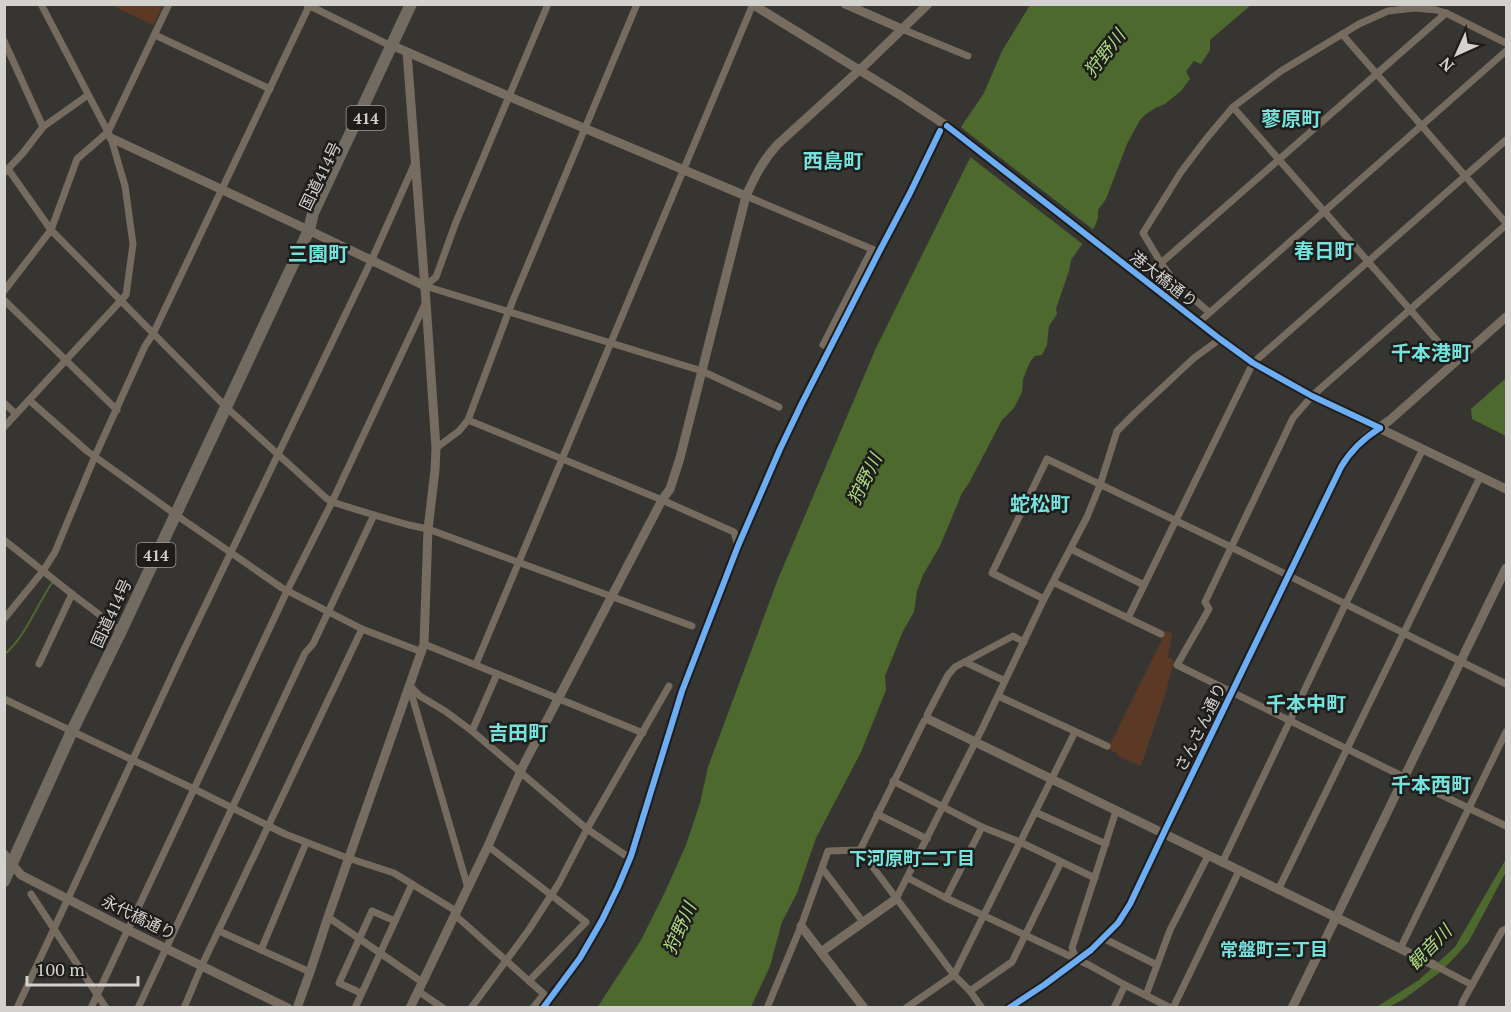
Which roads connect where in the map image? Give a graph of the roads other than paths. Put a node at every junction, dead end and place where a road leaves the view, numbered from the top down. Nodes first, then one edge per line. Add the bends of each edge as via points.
1 (41, 4) edge
2 (169, 4) edge
3 (420, 4) edge
4 (548, 4) edge
5 (637, 4) edge
6 (845, 4) edge
7 (928, 4) edge
8 (308, 5) edge
9 (752, 5) edge
10 (865, 8) edge
11 (408, 12) edge
12 (1446, 13) junction
13 (902, 29) junction
14 (1342, 34) junction
15 (155, 35) junction
16 (4, 41) edge
17 (1506, 43) edge
18 (399, 49) junction
19 (1506, 51) edge
20 (968, 56) dead end
21 (859, 71) junction
22 (1376, 74) junction
23 (270, 89) junction
24 (88, 95) junction
25 (510, 97) junction
26 (1233, 107) junction
27 (1421, 126) junction
28 (43, 127) junction
29 (585, 128) junction
30 (110, 135) junction
31 (1506, 140) edge
32 (1279, 160) junction
33 (415, 163) junction
34 (683, 169) junction
35 (6, 171) edge
36 (1466, 176) junction
37 (222, 190) junction
38 (747, 196) junction
39 (1324, 211) junction
40 (1506, 224) edge
41 (51, 230) junction
42 (309, 230) junction
43 (371, 261) junction
44 (1368, 261) junction
45 (1161, 263) junction
46 (425, 286) junction
47 (4, 291) edge
48 (4, 300) edge
49 (121, 300) junction
50 (426, 302) junction
51 (1410, 310) junction
52 (510, 312) junction
53 (1209, 312) junction
54 (1506, 317) edge
55 (1198, 323) junction
56 (153, 334) junction
57 (1220, 339) junction
58 (610, 342) junction
59 (823, 345) dead end
60 (66, 360) junction
61 (1455, 361) junction
62 (1253, 363) junction
63 (702, 370) junction
64 (1312, 396) junction
65 (29, 400) junction
66 (4, 403) edge
67 (226, 407) junction
68 (779, 407) dead end
69 (117, 410) junction
70 (16, 414) junction
71 (468, 420) junction
72 (4, 427) edge
73 (1380, 428) junction
74 (436, 448) junction
75 (1423, 449) junction
76 (278, 455) junction
77 (95, 456) junction
78 (562, 459) junction
79 (1480, 477) junction
80 (1100, 484) junction
81 (1506, 489) edge
82 (662, 500) junction
83 (332, 502) junction
84 (175, 515) junction
85 (374, 515) junction
86 (1176, 520) junction
87 (428, 529) junction
88 (4, 540) edge
89 (738, 546) dead end
90 (1231, 547) junction
91 (1071, 549) junction
92 (231, 552) junction
93 (518, 562) junction
94 (1506, 568) edge
95 (43, 571) junction
96 (1289, 576) junction
97 (1053, 582) junction
98 (1144, 585) junction
99 (287, 591) junction
100 (72, 594) junction
101 (612, 596) junction
102 (1044, 599) junction
103 (1345, 605) junction
104 (328, 612) junction
105 (1128, 618) junction
106 (4, 619) edge
107 (692, 627) dead end
108 (362, 628) junction
109 (122, 631) junction
110 (1403, 633) junction
111 (1161, 634) dead end
112 (1024, 642) junction
113 (423, 648) junction
114 (965, 662) junction
115 (1460, 662) junction
116 (39, 664) dead end
117 (476, 664) junction
118 (497, 674) junction
119 (1005, 681) junction
120 (1506, 684) edge
121 (669, 686) dead end
122 (410, 687) junction
123 (1232, 692) junction
124 (998, 696) junction
125 (557, 698) junction
126 (4, 699) edge
127 (927, 719) junction
128 (1290, 720) junction
129 (72, 731) junction
130 (472, 731) junction
131 (1075, 732) junction
132 (1506, 732) edge
133 (643, 733) junction
134 (976, 741) junction
135 (1107, 746) dead end
136 (1346, 749) junction
137 (132, 760) junction
138 (520, 773) junction
139 (1404, 777) junction
140 (1052, 778) junction
141 (893, 782) junction
142 (194, 789) junction
143 (232, 807) junction
144 (942, 807) junction
145 (1469, 808) junction
146 (1116, 811) junction
147 (1035, 812) junction
148 (877, 814) junction
149 (270, 826) junction
150 (1506, 826) edge
151 (982, 827) junction
152 (587, 829) junction
153 (1163, 833) junction
154 (927, 839) junction
155 (306, 843) junction
156 (1020, 843) junction
157 (1106, 844) junction
158 (488, 846) junction
159 (860, 850) junction
160 (4, 854) edge
161 (630, 856) dead end
162 (1208, 856) junction
163 (349, 858) junction
164 (1061, 862) junction
165 (1222, 863) junction
166 (12, 865) junction
167 (822, 868) junction
168 (1239, 871) junction
169 (908, 878) junction
170 (1095, 878) junction
171 (4, 881) edge
172 (412, 884) junction
173 (468, 888) junction
174 (1278, 890) junction
175 (31, 894) dead end
176 (552, 895) junction
177 (67, 898) junction
178 (946, 898) junction
179 (896, 899) junction
180 (456, 913) junction
181 (982, 915) junction
182 (328, 917) junction
183 (1336, 917) junction
184 (395, 921) junction
185 (863, 922) junction
186 (801, 926) junction
187 (53, 929) junction
188 (128, 930) junction
189 (1506, 930) edge
190 (219, 931) junction
191 (1025, 936) junction
192 (359, 938) junction
193 (1103, 938) junction
194 (166, 948) junction
195 (1400, 949) junction
196 (261, 950) junction
197 (821, 952) junction
198 (380, 953) junction
199 (506, 959) junction
200 (1077, 960) junction
201 (202, 965) junction
202 (1157, 965) junction
203 (1434, 965) joint
204 (310, 972) junction
205 (954, 975) junction
206 (529, 981) junction
207 (1125, 985) junction
208 (1472, 985) junction
209 (420, 986) junction
210 (970, 991) junction
211 (361, 993) junction
212 (97, 995) junction
213 (1146, 995) junction
214 (17, 1008) edge
215 (91, 1008) edge
216 (106, 1008) edge
217 (138, 1008) edge
218 (184, 1008) edge
219 (288, 1008) edge
220 (297, 1008) edge
221 (355, 1008) edge
222 (410, 1008) edge
223 (444, 1008) edge
224 (471, 1008) edge
225 (533, 1008) edge
226 (767, 1008) edge
227 (864, 1008) edge
228 (906, 1008) edge
229 (982, 1008) edge
230 (1009, 1008) edge
231 (1114, 1008) edge
232 (1172, 1008) edge
233 (1292, 1008) edge
234 (1461, 1008) edge

1 - 24 street
2 - 15 street
3 - 11 highway, 国道414号 / 414
4 - 25 street
5 - 29 street
6 - 10 street
7 - 13 street
8 - 18 street
8 - 23 street
9 - 21 street, 港大橋通り
9 - 34 street
10 - 13 street
11 - 18 highway, 国道414号 / 414
12 - 14 street via 1415,8 1388,12
12 - 17 street
12 - 22 street
13 - 20 street
13 - 21 street
14 - 22 street
14 - 26 street via 1281,70
15 - 23 street
15 - 30 street
16 - 28 street
18 - 25 street
18 - 33 street
18 - 42 highway, 国道414号 / 414 via 320,216
19 - 27 street
21 - 38 street via 778,144 756,174
21 - 55 street, 港大橋通り via 946,126
22 - 27 street
22 - 32 street
23 - 37 street
24 - 28 street
24 - 30 street
25 - 29 street
25 - 46 street via 436,277
26 - 32 street
26 - 45 street via 1181,172 1143,233
27 - 36 street
27 - 39 street
28 - 35 street
29 - 34 street
29 - 52 street
30 - 37 street
30 - 41 street via 77,159
30 - 49 street via 125,186 133,244 126,296
31 - 36 street
32 - 39 street
32 - 45 street
33 - 43 street
33 - 46 street
34 - 38 street
34 - 58 street
35 - 41 street
36 - 40 street
36 - 44 street
37 - 42 street
37 - 56 street
38 - 59 street via 875,251
38 - 63 street
39 - 44 street
39 - 53 street
40 - 51 street
41 - 47 street
41 - 49 street
42 - 43 street
42 - 67 highway, 国道414号 / 414
43 - 46 street
43 - 76 street
44 - 51 street
44 - 62 street
45 - 53 street via 1177,285
46 - 50 street
46 - 52 street
48 - 60 street
49 - 56 street
49 - 60 street
50 - 74 street
50 - 83 street
51 - 61 street
51 - 64 street
52 - 58 street
52 - 71 street
53 - 55 street
54 - 61 street, さんさん通り
55 - 57 street, 港大橋通り
56 - 67 street
56 - 69 street
57 - 62 street, 港大橋通り
57 - 80 street via 1194,358 1117,431
58 - 63 street
58 - 78 street
60 - 65 street
60 - 69 street
61 - 73 street, さんさん通り
62 - 64 street, 港大橋通り
62 - 86 street
63 - 68 street
63 - 82 street via 675,473
64 - 73 street, 港大橋通り
64 - 90 street via 1293,418
65 - 70 street
65 - 77 street
66 - 70 street
67 - 76 street
67 - 84 highway, 国道414号 / 414
69 - 77 street
70 - 72 street
71 - 74 street
71 - 78 street
73 - 75 street, 港大橋通り
73 - 96 street, さんさん通り via 1346,459
74 - 87 street
75 - 79 street, 港大橋通り
75 - 103 street
76 - 83 street
76 - 92 street
77 - 84 street
77 - 95 street via 55,552
78 - 82 street
78 - 93 street
79 - 81 street, 港大橋通り
79 - 110 street
80 - 86 street
80 - 91 street
80 - 102 street via 1047,459 992,573
82 - 89 street via 734,532
82 - 101 street
83 - 85 street
83 - 99 street
84 - 92 street
84 - 109 highway, 国道414号 / 414
85 - 87 street
85 - 104 street
86 - 90 street
86 - 98 street
87 - 93 street
87 - 113 street
88 - 95 street
90 - 96 street
90 - 123 street via 1204,602 1209,609 1176,665
91 - 97 street
91 - 98 street
92 - 99 street
92 - 137 street
93 - 101 street
93 - 117 street
94 - 115 street
95 - 100 street
95 - 106 street
96 - 103 street
96 - 123 street, さんさん通り
97 - 102 street
97 - 105 street
98 - 105 street
99 - 104 street
99 - 142 street
100 - 109 street
100 - 116 street
101 - 107 street
101 - 125 street
102 - 112 street
103 - 110 street
103 - 128 street
104 - 108 street
104 - 143 street
105 - 111 street
108 - 113 street
108 - 149 street
109 - 129 highway, 国道414号 / 414
110 - 115 street
110 - 136 street
112 - 114 street via 1013,636
112 - 119 street
113 - 117 street
113 - 122 street
114 - 119 street
114 - 127 street via 948,675
115 - 120 street
115 - 139 street
117 - 118 street
118 - 125 street
118 - 130 street
119 - 124 street
121 - 133 street
122 - 130 street
122 - 163 street
122 - 173 street
123 - 128 street
123 - 153 street, さんさん通り
124 - 131 street
124 - 134 street
125 - 133 street
125 - 138 street
126 - 129 street
127 - 134 street
127 - 141 street
128 - 136 street
128 - 165 street
129 - 137 street
129 - 166 highway, 国道414号 / 414
130 - 138 street
131 - 135 street
131 - 140 street
132 - 145 street
133 - 152 street
134 - 140 street
134 - 144 street
136 - 139 street
136 - 174 street
137 - 142 street
137 - 177 street
138 - 152 street
138 - 158 street
139 - 145 street
139 - 183 street
140 - 146 street
140 - 147 street
141 - 144 street
141 - 148 street
142 - 143 street
142 - 188 street
143 - 149 street
143 - 194 street
144 - 151 street
144 - 154 street
145 - 150 street
145 - 195 street
146 - 153 street
146 - 157 street
147 - 156 street
147 - 157 street
148 - 154 street
148 - 159 street
149 - 155 street
149 - 190 street
151 - 156 street
151 - 178 street
152 - 161 street
152 - 176 street
153 - 162 street
153 - 193 street, さんさん通り via 1130,904
154 - 169 street
155 - 163 street
155 - 196 street
156 - 164 street
156 - 181 street
157 - 170 street
158 - 173 street
158 - 176 street
159 - 167 street via 828,851
159 - 179 street
160 - 166 street, 永代橋通り
162 - 165 street
162 - 202 street via 1170,930
163 - 172 street via 394,873
163 - 182 street
164 - 170 street
164 - 191 street
165 - 168 street
166 - 171 highway, 国道414号 / 414
166 - 177 street, 永代橋通り via 21,875
167 - 185 street
167 - 186 street
168 - 174 street
168 - 232 street
169 - 178 street
169 - 179 street
170 - 200 street via 1072,948
172 - 180 street
172 - 184 street
173 - 180 street
174 - 183 street
175 - 187 street
176 - 199 street
176 - 206 street via 586,922
177 - 187 street
177 - 188 street, 永代橋通り
178 - 181 street
179 - 185 street
179 - 205 street
180 - 199 street
180 - 209 street
181 - 191 street
181 - 205 street
182 - 192 street
182 - 204 street
183 - 195 street
183 - 233 street
184 - 192 street via 372,911
184 - 198 street
185 - 197 street
186 - 197 street
186 - 226 street
187 - 212 street
187 - 214 street
188 - 194 street, 永代橋通り
188 - 212 street
189 - 208 street
190 - 196 street
190 - 201 street
191 - 200 street
191 - 210 street via 1012,962
192 - 198 street
192 - 211 street via 339,983
193 - 200 street, さんさん通り
193 - 202 street
194 - 201 street, 永代橋通り
194 - 217 street
195 - 203 street
196 - 204 street
197 - 227 street
198 - 209 street
198 - 211 street
199 - 206 street
199 - 224 street
200 - 207 street
200 - 230 street, さんさん通り
201 - 218 street
201 - 219 street, 永代橋通り
202 - 213 street
203 - 208 street
204 - 220 street
205 - 210 street
205 - 228 street
206 - 225 street via 544,994
207 - 213 street
207 - 231 street
208 - 234 street
209 - 222 street
209 - 223 street
210 - 229 street
211 - 221 street
212 - 215 street
212 - 216 street
213 - 232 street

